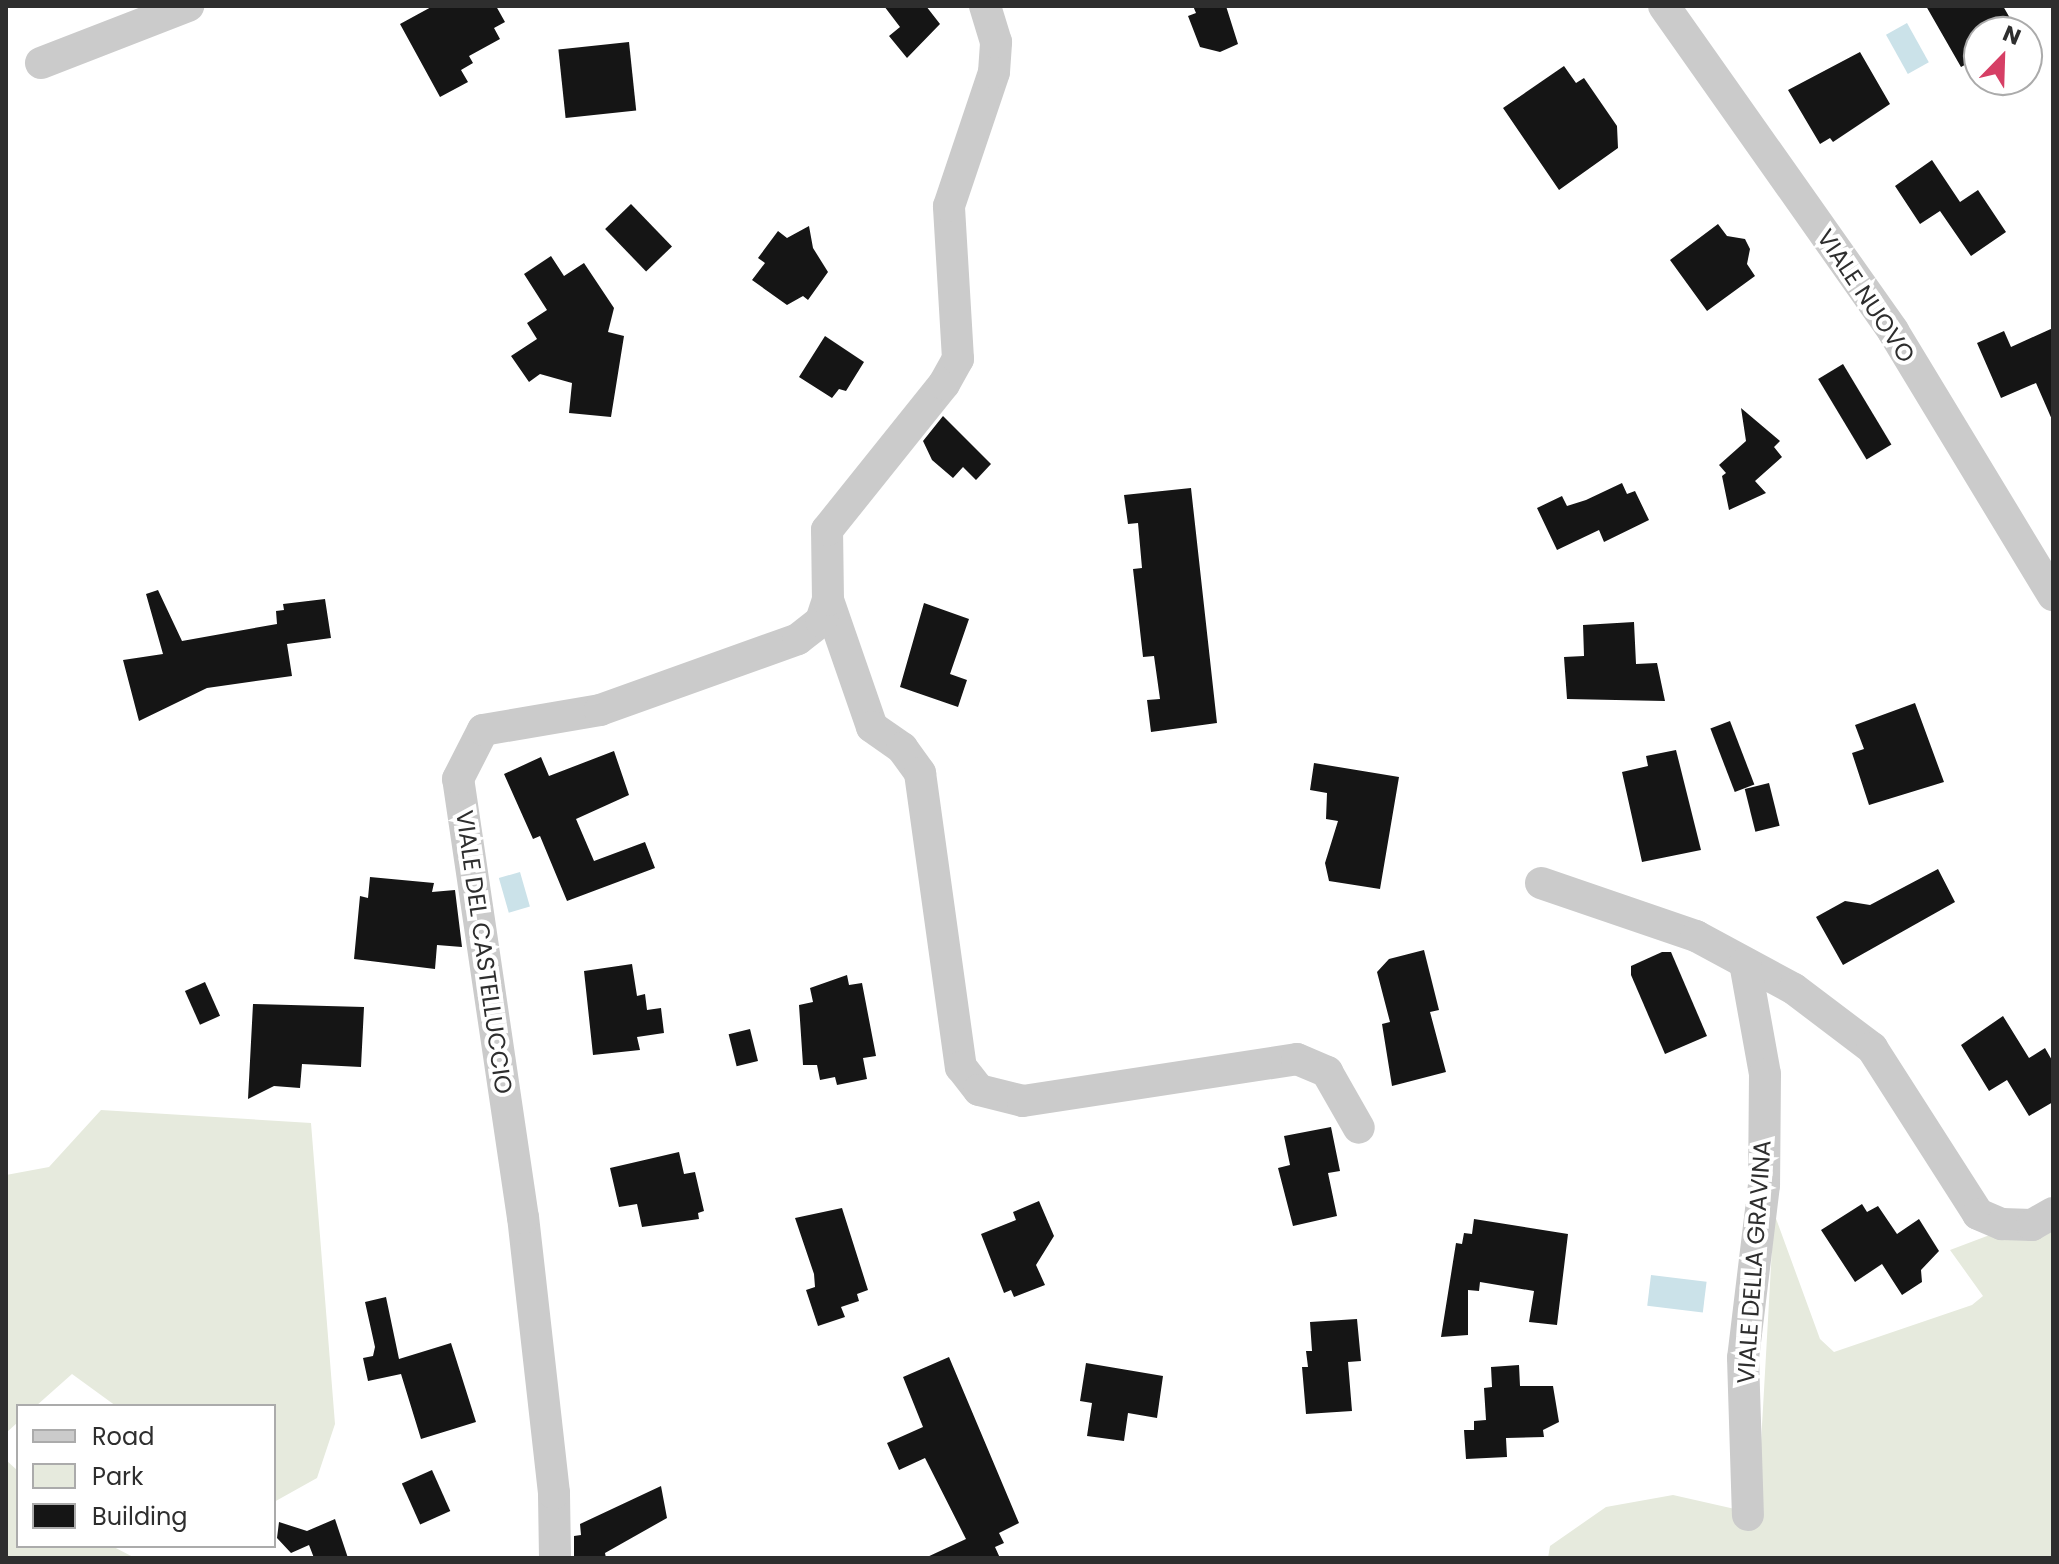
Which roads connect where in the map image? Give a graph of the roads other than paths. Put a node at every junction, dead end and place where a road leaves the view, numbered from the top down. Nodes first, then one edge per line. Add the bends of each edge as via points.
1 (188, 6) edge
2 (985, 6) edge
3 (1664, 6) edge
4 (41, 63) dead end
5 (2053, 595) edge
6 (828, 600) junction
7 (1541, 883) dead end
8 (1745, 963) junction
9 (1359, 1128) dead end
10 (2053, 1213) edge
11 (1748, 1515) dead end
12 (555, 1558) edge

1 - 4 street
2 - 6 street via 996,42 994,72 949,206 958,359 944,384 827,530
3 - 5 street, VIALE NUOVO via 1893,331
6 - 9 street via 872,727 902,748 920,773 961,1067 979,1090 1023,1101 1297,1059 1327,1072
6 - 12 street, VIALE DEL CASTELLUCCIO via 821,621 798,639 600,710 483,730 458,779 523,1218 554,1493
7 - 8 street via 1696,936
8 - 10 street via 1794,989 1872,1048 1978,1214 2002,1224 2032,1225
8 - 11 street, VIALE DELLA GRAVINA via 1765,1074 1764,1185 1743,1358

